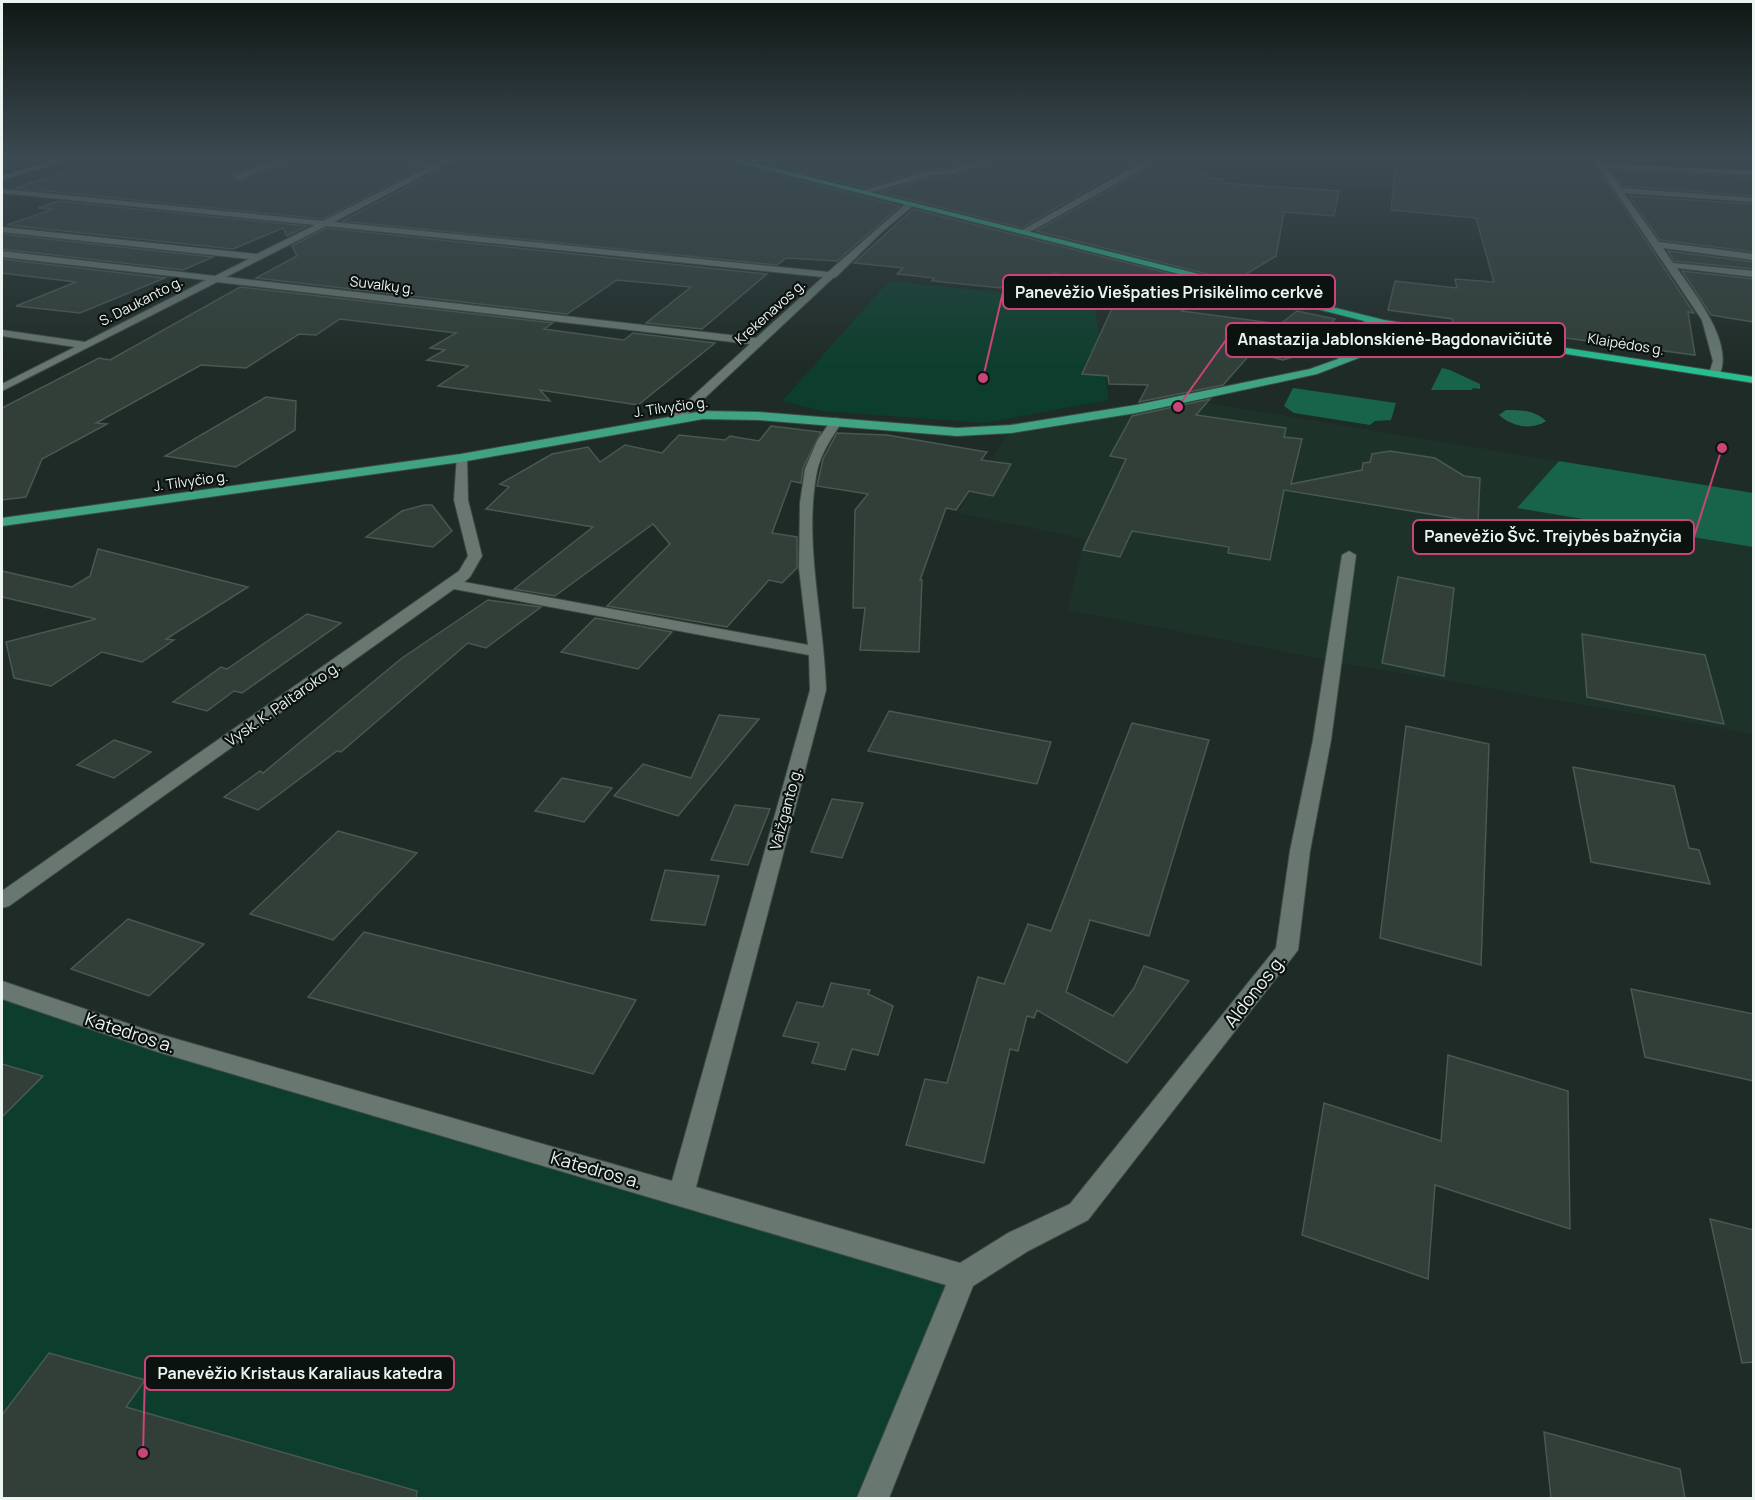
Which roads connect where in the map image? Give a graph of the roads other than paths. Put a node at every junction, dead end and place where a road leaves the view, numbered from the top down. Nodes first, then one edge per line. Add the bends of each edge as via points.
1 (317, 228) edge
2 (376, 228) edge
3 (881, 228) edge
4 (1007, 228) edge
5 (1030, 228) edge
6 (1647, 228) edge
7 (2, 229) edge
8 (1023, 232) junction
9 (1658, 245) junction
10 (2, 255) edge
11 (258, 257) junction
12 (1754, 257) edge
13 (1670, 265) junction
14 (1754, 274) edge
15 (833, 275) junction
16 (215, 279) junction
17 (1372, 320) junction
18 (1399, 326) junction
19 (2, 333) edge
20 (760, 342) junction
21 (86, 345) junction
22 (1343, 359) junction
23 (1715, 374) junction
24 (1754, 382) edge
25 (2, 388) edge
26 (675, 419) junction
27 (836, 422) junction
28 (461, 458) junction
29 (2, 522) edge
30 (1349, 555) dead end
31 (453, 584) junction
32 (817, 652) junction
33 (2, 902) edge
34 (2, 990) edge
35 (681, 1194) junction
36 (963, 1277) junction
37 (873, 1498) edge

1 - 11 street, S. Daukanto g.
2 - 15 street
3 - 15 street, Krekenavos g.
4 - 8 highway, Klaipėdos g.
5 - 8 street
6 - 9 street
7 - 11 street
8 - 17 highway, Klaipėdos g.
9 - 12 street
9 - 13 street
10 - 16 street, Suvalkų g.
11 - 16 street, S. Daukanto g.
13 - 14 street
13 - 23 street via 1707,320 1718,361
15 - 20 street, Krekenavos g.
16 - 20 street, Suvalkų g.
16 - 21 street, S. Daukanto g.
17 - 18 highway, Klaipėdos g.
17 - 22 main road via 1360,331
18 - 22 main road, J. Tilvyčio g.
18 - 23 highway, Klaipėdos g.
19 - 21 street
20 - 26 street, Krekenavos g.
21 - 25 street, S. Daukanto g.
22 - 27 main road, J. Tilvyčio g. via 1284,379 1011,429 957,432
23 - 24 highway, Klaipėdos g.
26 - 27 main road, J. Tilvyčio g. via 733,415
26 - 28 main road, J. Tilvyčio g.
27 - 32 street, Vaižganto g. via 811,470 807,503 806,568
28 - 29 main road, J. Tilvyčio g.
28 - 31 street, Vysk. K. Paltaroko g. via 461,500 475,556 472,565
30 - 36 street, Aldonos g. via 1287,950 1079,1212 1018,1242
31 - 32 street
31 - 33 street, Vysk. K. Paltaroko g.
32 - 35 street, Vaižganto g. via 818,690
34 - 35 street, Katedros a. via 158,1043
35 - 36 street, Katedros a.
36 - 37 street

